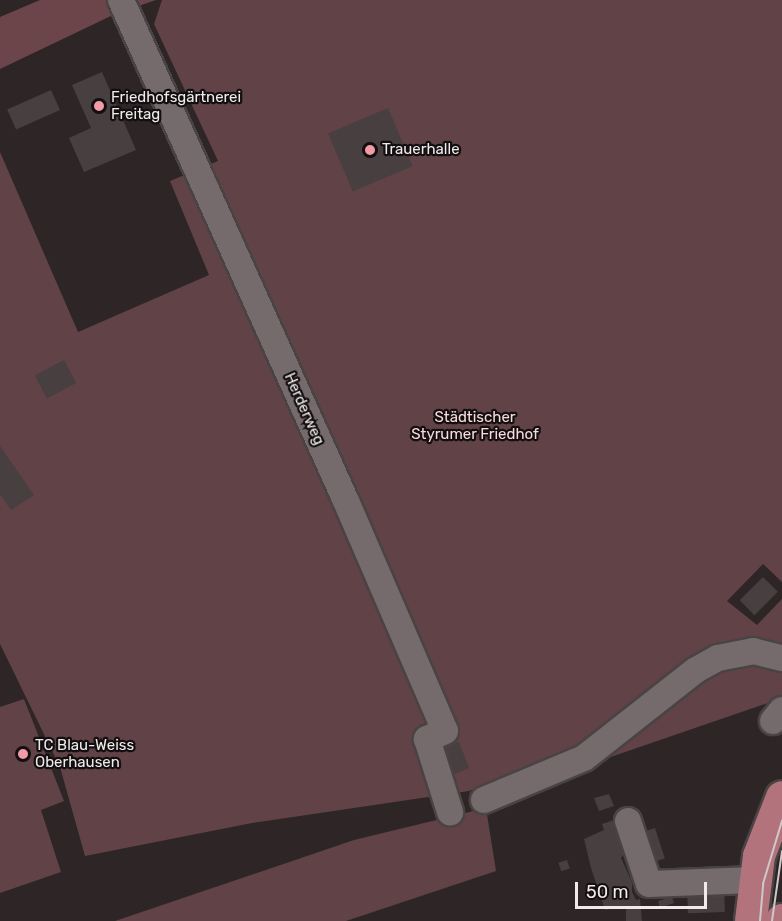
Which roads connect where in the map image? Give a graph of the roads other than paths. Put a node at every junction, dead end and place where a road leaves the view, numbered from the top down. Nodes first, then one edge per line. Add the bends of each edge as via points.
1 (121, 0) edge
2 (782, 658) edge
3 (782, 797) edge
4 (484, 800) dead end
5 (450, 812) dead end
6 (628, 821) dead end
7 (753, 880) junction
8 (751, 921) edge

1 - 5 street, Herderweg via 445,731 427,739
2 - 4 street via 753,651 718,658 689,675 584,758
3 - 7 main road via 764,839
6 - 7 street via 649,884
7 - 8 main road

